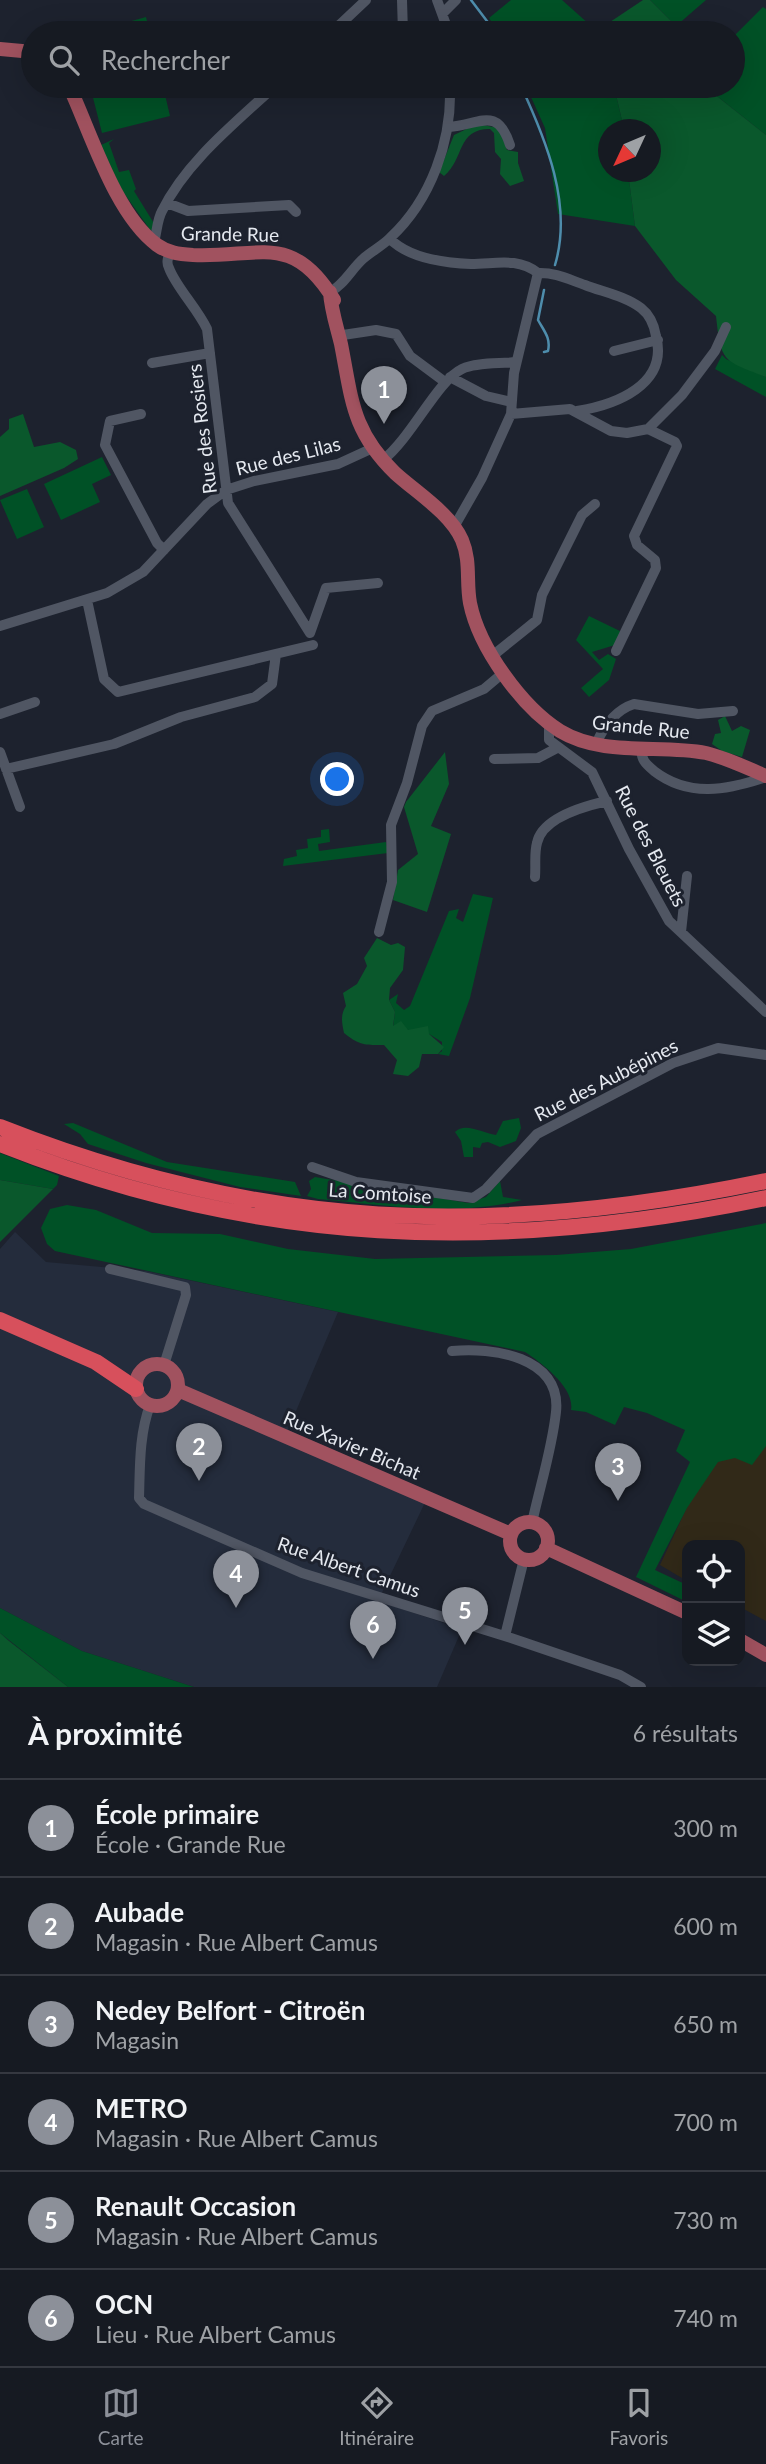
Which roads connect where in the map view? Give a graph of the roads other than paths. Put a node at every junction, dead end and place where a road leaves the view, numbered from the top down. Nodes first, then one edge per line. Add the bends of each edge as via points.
1 (366, 0) edge
2 (402, 0) edge
3 (437, 0) edge
4 (456, 0) edge
5 (443, 13) junction
6 (344, 21) edge
7 (402, 21) edge
8 (445, 21) edge
9 (0, 49) edge
10 (21, 51) edge
11 (74, 98) edge
12 (262, 98) edge
13 (450, 98) edge
14 (449, 127) junction
15 (510, 145) dead end
16 (167, 202) junction
17 (296, 212) dead end
18 (390, 239) junction
19 (154, 242) junction
20 (170, 252) junction
21 (538, 273) junction
22 (330, 292) junction
23 (726, 327) dead end
24 (343, 335) junction
25 (658, 340) junction
26 (614, 351) dead end
27 (210, 353) junction
28 (152, 362) dead end
29 (516, 362) junction
30 (448, 380) junction
31 (511, 402) junction
32 (577, 411) junction
33 (141, 414) dead end
34 (511, 414) junction
35 (648, 429) junction
36 (377, 452) junction
37 (226, 490) junction
38 (595, 504) dead end
39 (454, 527) junction
40 (164, 550) junction
41 (378, 583) dead end
42 (87, 600) junction
43 (0, 626) edge
44 (313, 645) dead end
45 (616, 651) dead end
46 (276, 654) junction
47 (491, 657) junction
48 (503, 673) junction
49 (35, 702) dead end
50 (733, 711) dead end
51 (0, 714) edge
52 (549, 723) junction
53 (596, 744) junction
54 (557, 748) junction
55 (642, 748) junction
56 (0, 752) edge
57 (494, 759) dead end
58 (6, 769) junction
59 (766, 777) edge
60 (607, 802) junction
61 (20, 807) dead end
62 (687, 876) dead end
63 (535, 877) dead end
64 (379, 932) dead end
65 (681, 932) junction
66 (766, 1012) edge
67 (766, 1055) edge
68 (0, 1127) edge
69 (0, 1144) edge
70 (312, 1167) dead end
71 (766, 1181) edge
72 (766, 1198) edge
73 (110, 1269) dead end
74 (0, 1321) edge
75 (452, 1351) dead end
76 (164, 1365) junction
77 (136, 1389) junction
78 (178, 1390) junction
79 (150, 1405) junction
80 (532, 1522) junction
81 (511, 1534) junction
82 (546, 1548) junction
83 (524, 1559) junction
84 (682, 1611) edge
85 (505, 1636) junction
86 (745, 1643) edge
87 (766, 1655) edge
88 (641, 1687) edge

1 - 6 street
2 - 7 street
3 - 5 street
4 - 5 street
5 - 8 street
9 - 10 main road
11 - 19 main road, Grande Rue via 113,185 139,228
12 - 16 street via 213,144
13 - 14 street
14 - 15 street via 495,121 505,130
14 - 18 street via 424,194
16 - 17 street via 188,211 289,205
16 - 19 street
18 - 21 street via 403,251 442,260 519,262
18 - 22 street
19 - 20 main road, Grande Rue
20 - 22 main road, Grande Rue via 293,256 314,270
20 - 27 street, Rue des Rosiers via 168,266 208,329
21 - 25 street via 561,276 639,307 653,323
21 - 29 street
22 - 24 main road
22 - 36 main road, Grande Rue via 351,399 361,431
23 - 35 street via 715,351 682,395
24 - 30 street via 383,330 396,334 410,356
24 - 36 main road via 357,399
25 - 26 street
25 - 32 street via 657,362 635,391 605,406
27 - 28 street
27 - 37 street, Rue des Rosiers
29 - 30 street via 466,368
29 - 31 street
30 - 31 street
30 - 36 street via 400,446
31 - 34 street
32 - 34 street
32 - 35 street via 611,431
33 - 40 street via 110,421 105,445
34 - 39 street
35 - 45 street via 677,446 634,536 636,545 655,560 656,568
36 - 37 street, Rue des Lilas
36 - 39 main road, Grande Rue
37 - 40 street, Rue des Lilas
37 - 41 street, Rue des Rosiers via 228,503 310,633 326,588
38 - 47 street via 582,515 542,595 537,620
39 - 47 main road, Grande Rue via 467,553 469,600 476,628
40 - 42 street, Rue des Lilas via 143,572
42 - 43 street, Rue des Lilas
42 - 46 street via 104,679 118,692
44 - 46 street
46 - 58 street via 272,684 255,698 181,717 114,744
47 - 48 main road, Grande Rue
48 - 52 main road, Grande Rue
48 - 64 street via 484,689 432,711 422,726 391,825 392,881
49 - 51 street
50 - 53 street via 698,714 634,704 610,720
52 - 53 main road, Grande Rue via 568,736
52 - 54 street via 547,736
53 - 55 main road, Grande Rue
54 - 57 street via 538,758
54 - 60 street, Rue des Bleuets via 578,758 592,772
55 - 59 main road, Grande Rue via 707,754
55 - 59 street via 649,766 688,789 719,789
56 - 58 street
58 - 61 street
60 - 63 street via 581,808 544,829 537,843
60 - 65 street, Rue des Bleuets via 657,904
62 - 65 street
65 - 66 street, Rue des Bleuets
67 - 70 street, Rue des Aubépines via 718,1048 673,1063 537,1134 473,1198 337,1178
68 - 71 highway, La Comtoise via 175,1185 276,1205 366,1215 477,1218 570,1213
69 - 72 highway, La Comtoise via 182,1202 289,1222 380,1232 562,1230
73 - 76 street via 185,1287
74 - 77 highway via 96,1362
75 - 80 street via 474,1348 533,1363 552,1386 557,1410
76 - 77 main road via 143,1369
76 - 78 main road via 176,1374
77 - 79 main road
78 - 79 main road via 170,1402
78 - 81 main road, Rue Xavier Bichat
79 - 85 street, Rue Albert Camus via 142,1442 139,1499 144,1504 302,1573
80 - 81 main road via 520,1524
80 - 82 main road via 546,1535
81 - 83 main road via 514,1552
82 - 83 main road via 540,1556
82 - 84 main road
83 - 85 street
85 - 88 street, Rue Albert Camus via 621,1675
86 - 87 main road

